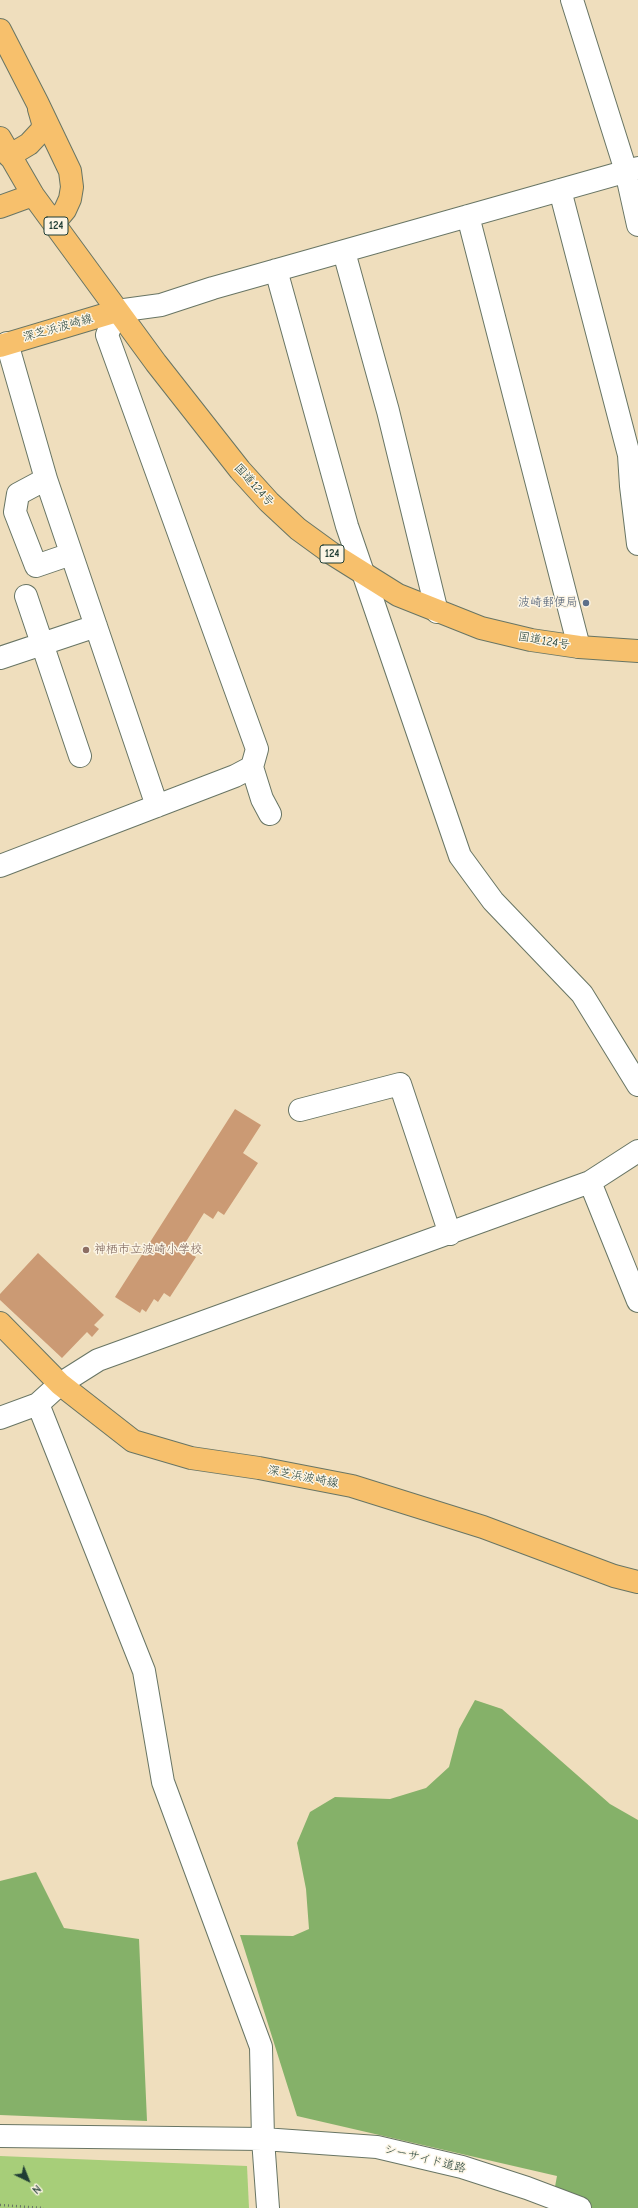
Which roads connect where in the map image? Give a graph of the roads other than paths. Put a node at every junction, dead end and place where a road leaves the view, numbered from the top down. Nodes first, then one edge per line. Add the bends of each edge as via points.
1 (572, 0) edge
2 (0, 30) edge
3 (37, 102) junction
4 (5, 147) edge
5 (632, 169) edge
6 (560, 190) junction
7 (33, 195) junction
8 (0, 207) edge
9 (468, 216) junction
10 (54, 224) junction
11 (638, 225) edge
12 (344, 252) junction
13 (276, 270) junction
14 (117, 311) junction
15 (4, 344) edge
16 (634, 454) edge
17 (46, 479) junction
18 (638, 544) edge
19 (71, 554) junction
20 (365, 575) junction
21 (26, 596) dead end
22 (437, 612) junction
23 (96, 626) junction
24 (42, 644) junction
25 (579, 647) junction
26 (638, 651) edge
27 (0, 658) edge
28 (80, 756) dead end
29 (252, 767) junction
30 (157, 806) junction
31 (270, 814) dead end
32 (0, 866) edge
33 (638, 1085) edge
34 (300, 1110) dead end
35 (638, 1151) edge
36 (590, 1182) junction
37 (450, 1234) junction
38 (638, 1301) edge
39 (0, 1323) edge
40 (60, 1384) junction
41 (38, 1404) junction
42 (0, 1418) edge
43 (638, 1582) edge
44 (0, 2136) edge
45 (263, 2139) junction
46 (268, 2208) edge
47 (580, 2208) edge

1 - 5 street
2 - 3 main road
3 - 4 main road via 43,123 42,130 29,144
3 - 10 main road via 70,171 70,199
4 - 7 main road, 国道124号 / 124
5 - 6 street
5 - 11 street
6 - 9 street
6 - 16 street
7 - 8 main road
7 - 10 main road, 国道124号 / 124
9 - 12 street
9 - 25 street
10 - 14 main road, 国道124号 / 124
12 - 13 street
12 - 22 street via 388,411
13 - 14 street via 151,308
13 - 20 street via 347,526
14 - 15 main road, 深芝浜波崎線
14 - 20 main road, 国道124号 / 124 via 207,430 269,502 298,529
14 - 29 street via 107,335 257,749
15 - 17 street
16 - 18 street via 631,486
17 - 19 street
17 - 19 street via 18,494 15,512 36,566
19 - 23 street
20 - 22 main road, 国道124号 / 124 via 398,595
20 - 33 street via 460,856 493,901 582,994
21 - 24 street
22 - 25 main road, 国道124号 / 124 via 481,628 531,640
23 - 24 street
23 - 30 street
24 - 27 street
24 - 28 street
25 - 26 main road, 国道124号 / 124
29 - 30 street
29 - 31 street via 262,799
30 - 32 street
34 - 37 street via 400,1084
35 - 36 street
36 - 37 street
36 - 38 street
37 - 40 street via 98,1360
39 - 40 main road, 深芝浜波崎線
40 - 41 street
40 - 43 main road, 深芝浜波崎線 via 133,1440 192,1458 352,1486 483,1527 614,1576
41 - 42 street
41 - 45 street via 144,1670 163,1782 261,2047
44 - 45 street, シーサイド道路
45 - 46 street
45 - 47 street, シーサイド道路 via 377,2147 462,2167

